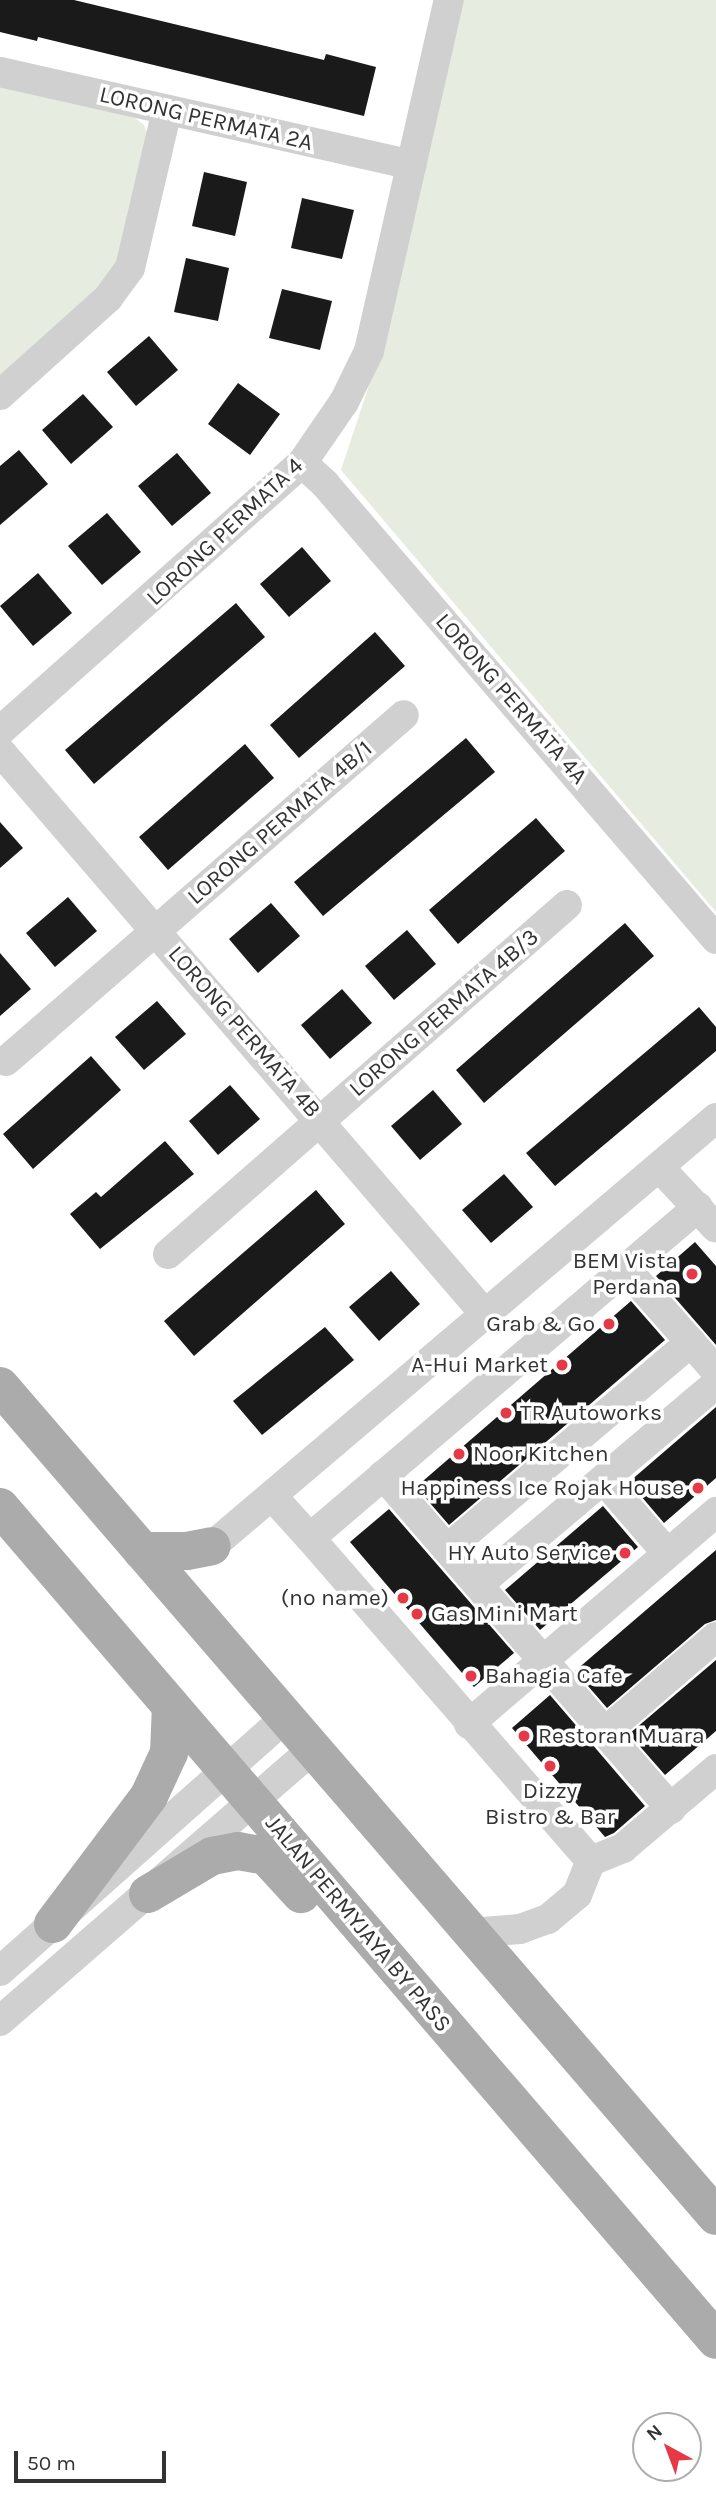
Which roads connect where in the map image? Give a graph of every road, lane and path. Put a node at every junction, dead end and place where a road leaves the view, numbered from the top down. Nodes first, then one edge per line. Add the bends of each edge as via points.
1 (449, 0) edge
2 (0, 72) edge
3 (167, 110) junction
4 (412, 165) junction
5 (0, 395) edge
6 (302, 463) junction
7 (404, 715) dead end
8 (0, 731) edge
9 (0, 751) edge
10 (567, 905) dead end
11 (156, 930) junction
12 (716, 939) edge
13 (6, 1061) dead end
14 (716, 1118) edge
15 (321, 1121) junction
16 (659, 1167) junction
17 (707, 1217) edge
18 (168, 1254) dead end
19 (627, 1270) junction
20 (485, 1314) junction
21 (691, 1342) junction
22 (716, 1371) edge
23 (716, 1384) edge
24 (0, 1386) edge
25 (383, 1475) junction
26 (604, 1480) junction
27 (272, 1496) junction
28 (0, 1507) edge
29 (716, 1512) edge
30 (310, 1538) junction
31 (212, 1546) joint
32 (447, 1549) junction
33 (142, 1551) junction
34 (667, 1553) junction
35 (478, 1585) junction
36 (716, 1637) edge
37 (542, 1660) junction
38 (172, 1706) junction
39 (287, 1716) junction
40 (469, 1724) junction
41 (605, 1732) junction
42 (314, 1748) junction
43 (226, 1769) junction
44 (716, 1769) edge
45 (253, 1801) junction
46 (671, 1809) junction
47 (591, 1861) junction
48 (148, 1894) junction
49 (53, 1924) junction
50 (471, 1933) junction
51 (0, 1971) edge
52 (0, 2021) edge
53 (443, 2026) junction
54 (716, 2216) edge
55 (716, 2340) edge

1 - 4 street, LORONG PERMATA 4
2 - 3 street, LORONG PERMATA 2A
3 - 4 street, LORONG PERMATA 2A
3 - 5 street via 130,268 108,298
4 - 6 street, LORONG PERMATA 4 via 369,351 344,402
6 - 8 street, LORONG PERMATA 4
6 - 12 street, LORONG PERMATA 4A via 351,513
7 - 11 street, LORONG PERMATA 4B/1
9 - 11 street, LORONG PERMATA 4B
10 - 15 street, LORONG PERMATA 4B/3
11 - 13 street, LORONG PERMATA 4B/1
11 - 15 street, LORONG PERMATA 4B
14 - 16 street
15 - 18 street, LORONG PERMATA 4B/3
15 - 20 street, LORONG PERMATA 4B
16 - 17 street
16 - 20 street
17 - 19 street
19 - 21 street
19 - 25 street
20 - 27 street
21 - 22 street
21 - 32 street
23 - 26 street
24 - 33 main road
25 - 30 street
25 - 32 street
26 - 34 street
26 - 35 street
27 - 30 street
27 - 31 street
28 - 38 main road, JALAN PERMYJAYA BY PASS
29 - 34 street
30 - 40 street
31 - 33 main road
32 - 35 street
33 - 39 main road
34 - 37 street
35 - 37 street
36 - 41 street
37 - 40 street
37 - 41 street
38 - 43 main road, JALAN PERMYJAYA BY PASS
38 - 49 main road via 169,1753 149,1796
39 - 42 main road
39 - 43 street
40 - 47 street
41 - 46 street
42 - 45 street
42 - 50 main road
43 - 45 main road, JALAN PERMYJAYA BY PASS
43 - 49 street
44 - 46 street
45 - 48 street
45 - 53 main road, JALAN PERMYJAYA BY PASS
46 - 47 street via 623,1848
47 - 50 street via 577,1895 548,1919 520,1929
48 - 52 street
48 - 53 main road via 212,1856 238,1851 265,1856 402,2009
49 - 51 street
50 - 54 main road
53 - 55 main road, JALAN PERMYJAYA BY PASS

